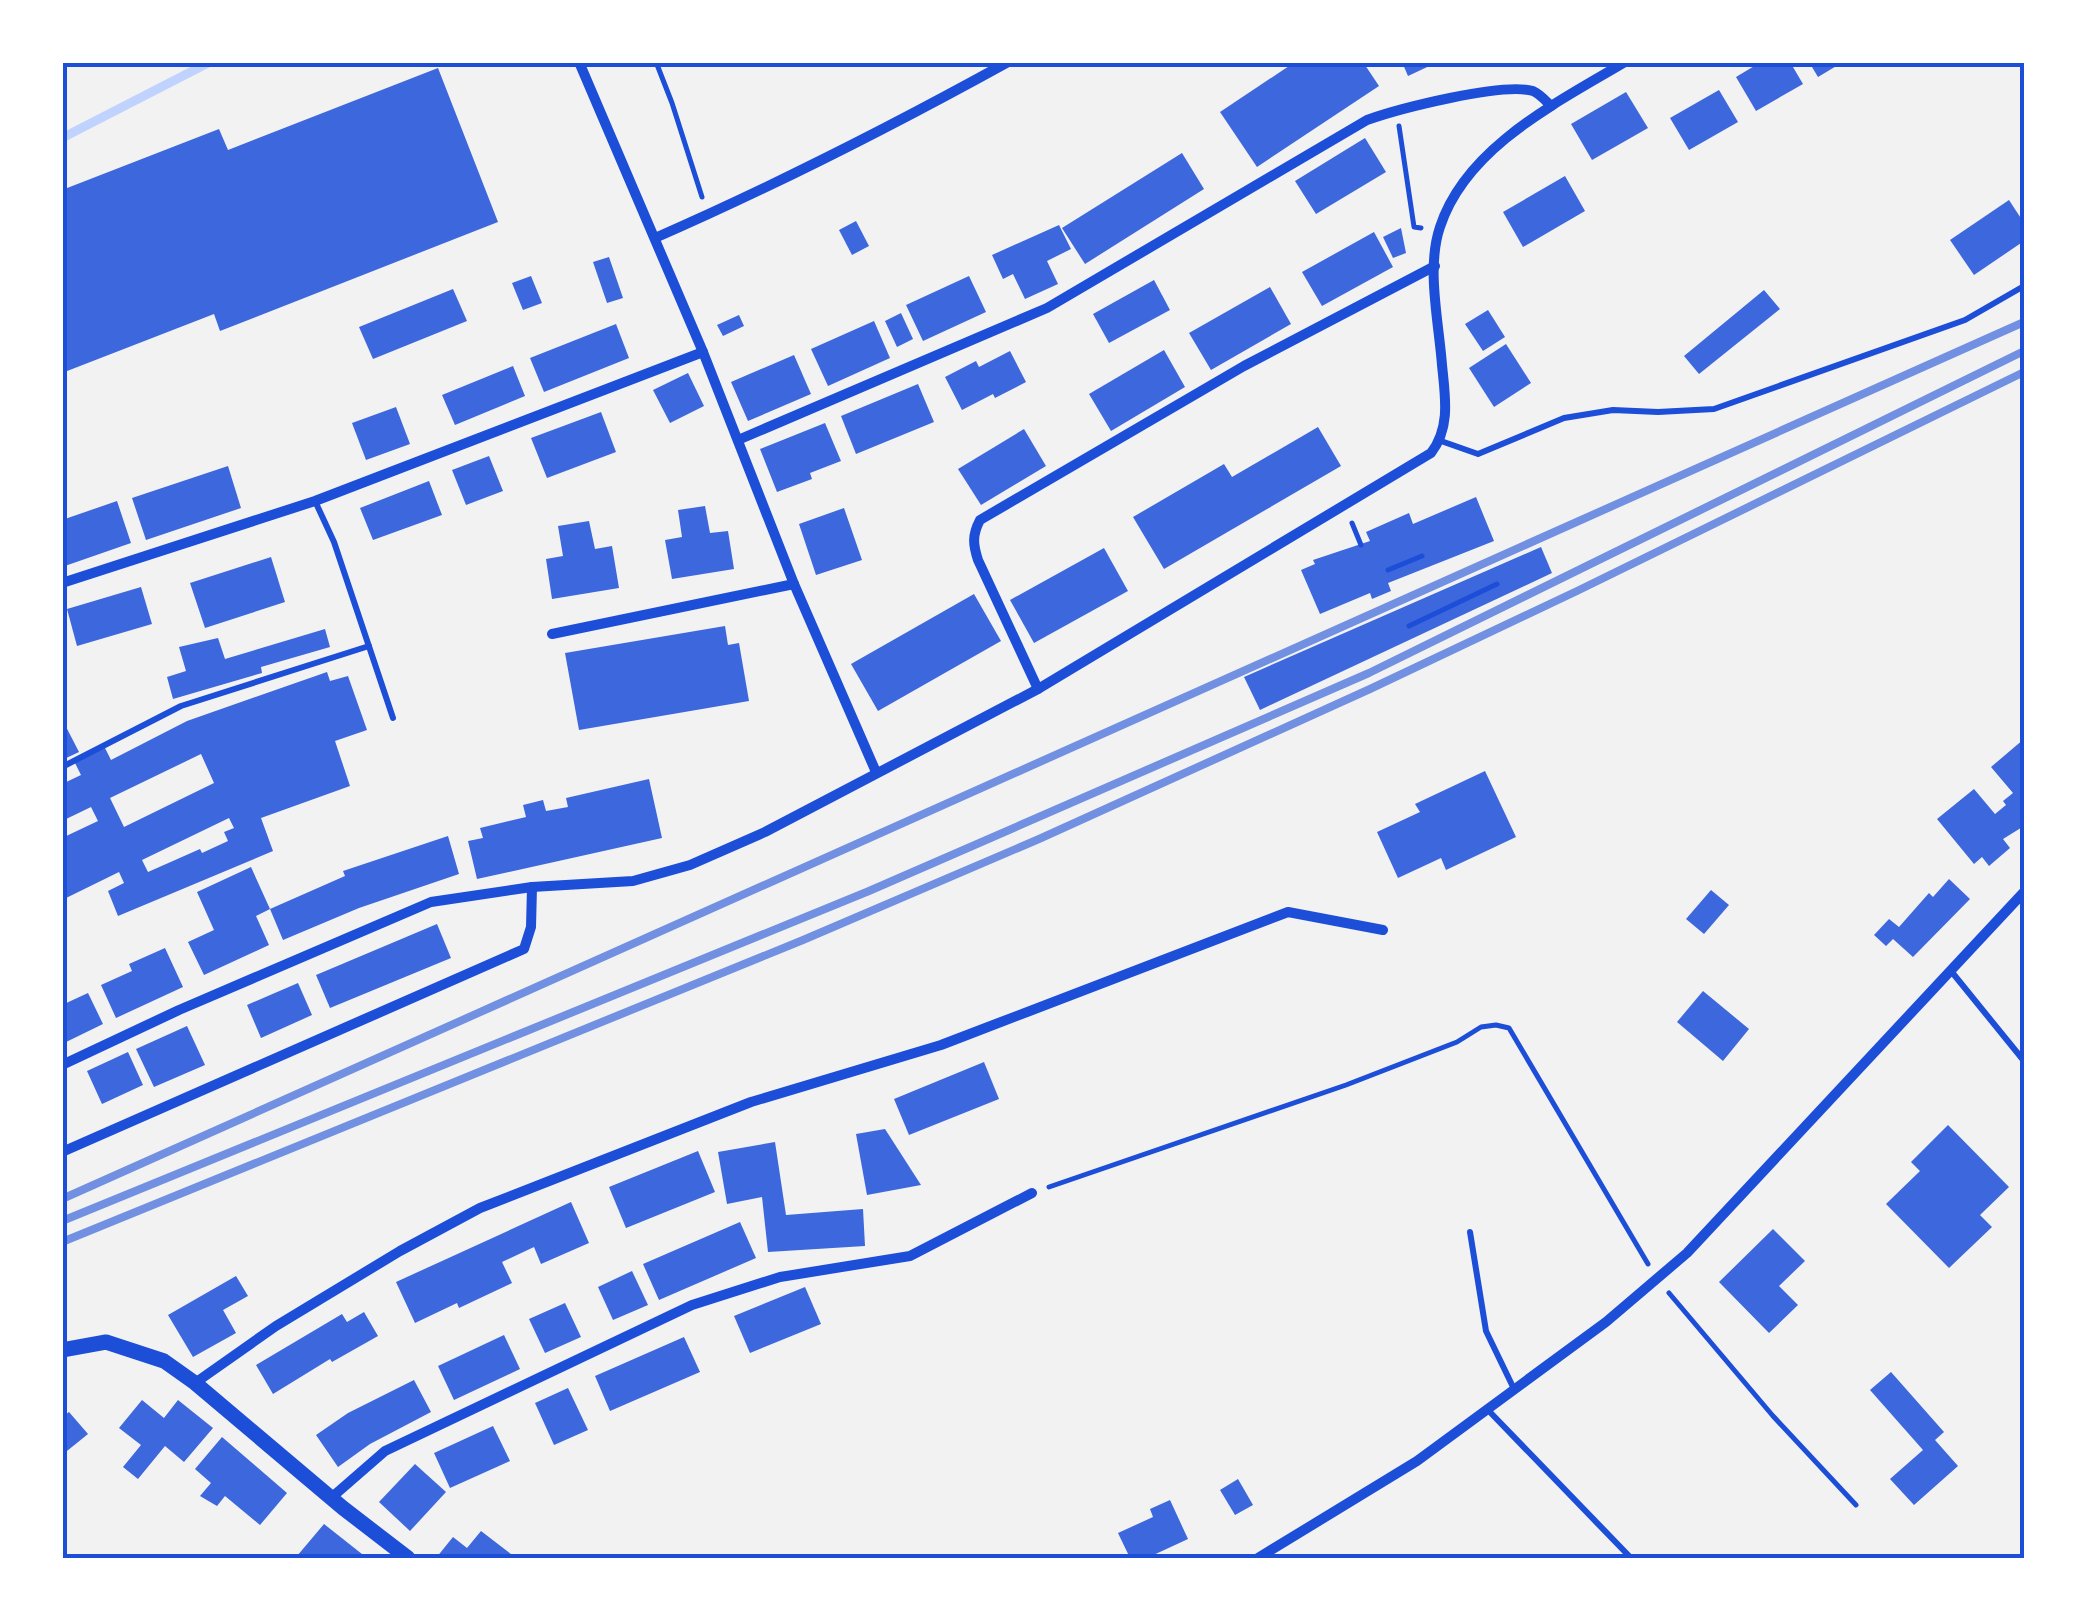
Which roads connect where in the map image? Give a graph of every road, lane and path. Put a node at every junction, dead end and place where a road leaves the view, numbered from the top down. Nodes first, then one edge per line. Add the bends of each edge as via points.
1 (578, 62) edge
2 (656, 62) edge
3 (1008, 62) edge
4 (1626, 62) edge
5 (1551, 106) junction
6 (1399, 126) dead end
7 (708, 216) junction
8 (1414, 227) dead end
9 (655, 238) junction
10 (1435, 266) junction
11 (2024, 286) edge
12 (703, 352) junction
13 (738, 440) junction
14 (1441, 441) junction
15 (315, 502) junction
16 (1358, 537) dead end
17 (1362, 545) dead end
18 (1422, 556) dead end
19 (1388, 570) dead end
20 (62, 583) edge
21 (794, 584) junction
22 (1498, 584) dead end
23 (1409, 626) dead end
24 (552, 634) dead end
25 (368, 646) junction
26 (1038, 688) junction
27 (393, 718) dead end
28 (62, 767) edge
29 (876, 772) junction
30 (532, 886) junction
31 (2024, 892) edge
32 (1383, 930) dead end
33 (1950, 971) junction
34 (2024, 1061) edge
35 (62, 1065) edge
36 (62, 1152) edge
37 (1032, 1193) joint
38 (1470, 1232) dead end
39 (1656, 1278) junction
40 (62, 1350) edge
41 (195, 1382) junction
42 (1514, 1389) junction
43 (1487, 1409) junction
44 (331, 1498) junction
45 (1856, 1504) dead end
46 (408, 1558) edge
47 (1258, 1558) edge
48 (1631, 1558) edge

1 - 9 street
2 - 7 path
3 - 7 street
4 - 5 street
5 - 10 street via 1489,154 1459,188 1439,229
5 - 13 street via 1536,92 1513,89 1366,120 1047,308
6 - 8 path
7 - 9 street
9 - 12 street
10 - 14 street via 1446,410
10 - 26 street via 1232,373 980,520 973,546
11 - 14 lane via 1965,320 1714,409 1613,410 1564,418 1478,454
12 - 13 street
12 - 15 street
13 - 21 street
14 - 26 street via 1432,453
15 - 20 street
15 - 25 lane
16 - 17 path
18 - 19 path
21 - 24 street
21 - 29 street
22 - 23 path
25 - 27 lane
25 - 28 lane via 181,706
26 - 29 street
29 - 30 street via 690,865 633,881
30 - 35 street via 430,902
30 - 36 street via 524,949
31 - 33 street
32 - 41 street via 1288,912 941,1045 750,1102 480,1208 276,1326
33 - 34 lane
33 - 39 street via 1721,1218
37 - 39 path via 1346,1085 1496,1024 1509,1028
37 - 44 street via 910,1256 780,1277 692,1305 385,1452
38 - 42 lane via 1486,1331
39 - 42 street
39 - 45 path
40 - 41 street via 106,1342 164,1361
41 - 44 street
42 - 43 street
43 - 47 street via 1417,1461
43 - 48 lane
44 - 46 street

